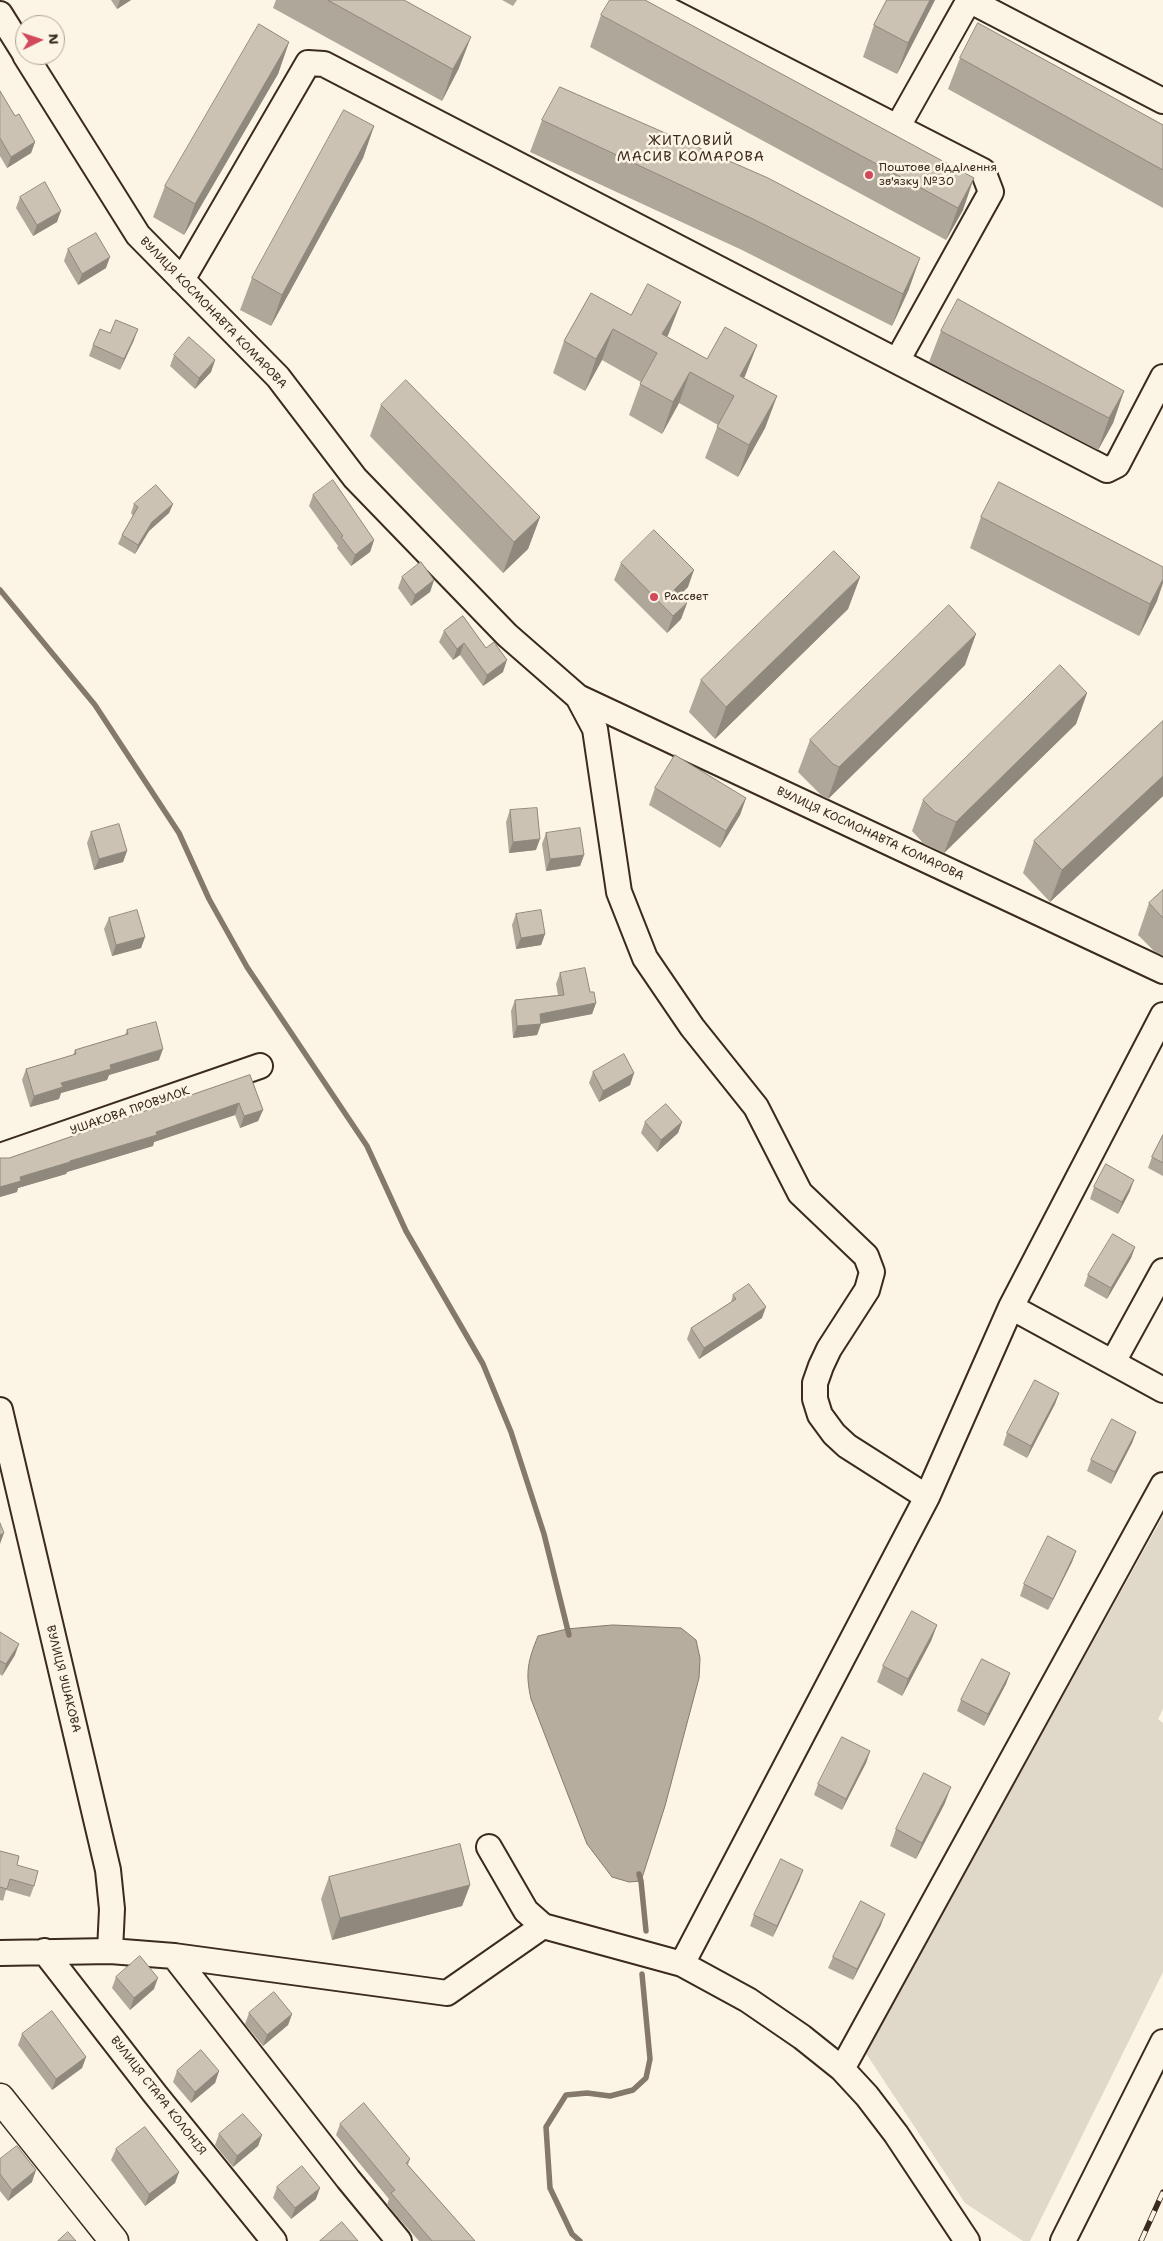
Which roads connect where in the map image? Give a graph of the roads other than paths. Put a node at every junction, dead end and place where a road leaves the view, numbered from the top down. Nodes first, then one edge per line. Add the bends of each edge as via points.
1 (649, 0) edge
2 (969, 0) edge
3 (0, 14) edge
4 (15, 39) edge
5 (31, 65) edge
6 (1163, 101) edge
7 (897, 128) junction
8 (182, 280) junction
9 (897, 361) junction
10 (1163, 377) edge
11 (578, 697) junction
12 (1163, 971) edge
13 (1163, 1015) edge
14 (260, 1066) dead end
15 (0, 1156) edge
16 (1163, 1271) edge
17 (1011, 1307) junction
18 (1113, 1362) junction
19 (1163, 1390) edge
20 (0, 1410) edge
21 (5, 1458) edge
22 (1163, 1486) edge
23 (927, 1497) junction
24 (489, 1847) dead end
25 (543, 1926) junction
26 (44, 1951) junction
27 (110, 1951) junction
28 (0, 1953) edge
29 (174, 1956) junction
30 (682, 1964) junction
31 (1163, 2042) edge
32 (842, 2069) junction
33 (0, 2098) edge
34 (114, 2241) edge
35 (274, 2241) edge
36 (399, 2241) edge
37 (967, 2241) edge
38 (1064, 2241) edge

1 - 7 street
2 - 6 street
2 - 7 street
3 - 4 street, ВУЛИЦЯ КОСМОНАВТА КОМАРОВА
5 - 8 street, ВУЛИЦЯ КОСМОНАВТА КОМАРОВА via 138,235
7 - 9 street via 983,171 991,192
8 - 9 street via 308,63 324,64
8 - 11 street, ВУЛИЦЯ КОСМОНАВТА КОМАРОВА via 278,377 355,478 507,635
9 - 10 street via 1107,470 1118,464
11 - 12 street, ВУЛИЦЯ КОСМОНАВТА КОМАРОВА
11 - 23 street, ВУЛИЦЯ КОСМОНАВТА КОМАРОВА via 595,729 619,892 645,958 692,1027 756,1108 800,1193 866,1256 872,1272 867,1290 821,1366 815,1383 820,1415 841,1440
13 - 17 street
14 - 15 street, УШАКОВА ПРОВУЛОК
16 - 18 street
17 - 18 street
17 - 23 street
18 - 19 street
20 - 21 street, ВУЛИЦЯ УШАКОВА
21 - 27 street, ВУЛИЦЯ УШАКОВА via 108,1870 112,1909
22 - 32 street
23 - 30 street
24 - 25 street via 526,1911
25 - 29 street via 447,1992
25 - 30 street
26 - 27 street
26 - 28 street
26 - 35 street, ВУЛИЦЯ СТАРА КОЛОНІЯ
27 - 29 street
29 - 36 street
30 - 32 street via 748,2000
31 - 38 street
32 - 37 street via 896,2134
33 - 34 main road

